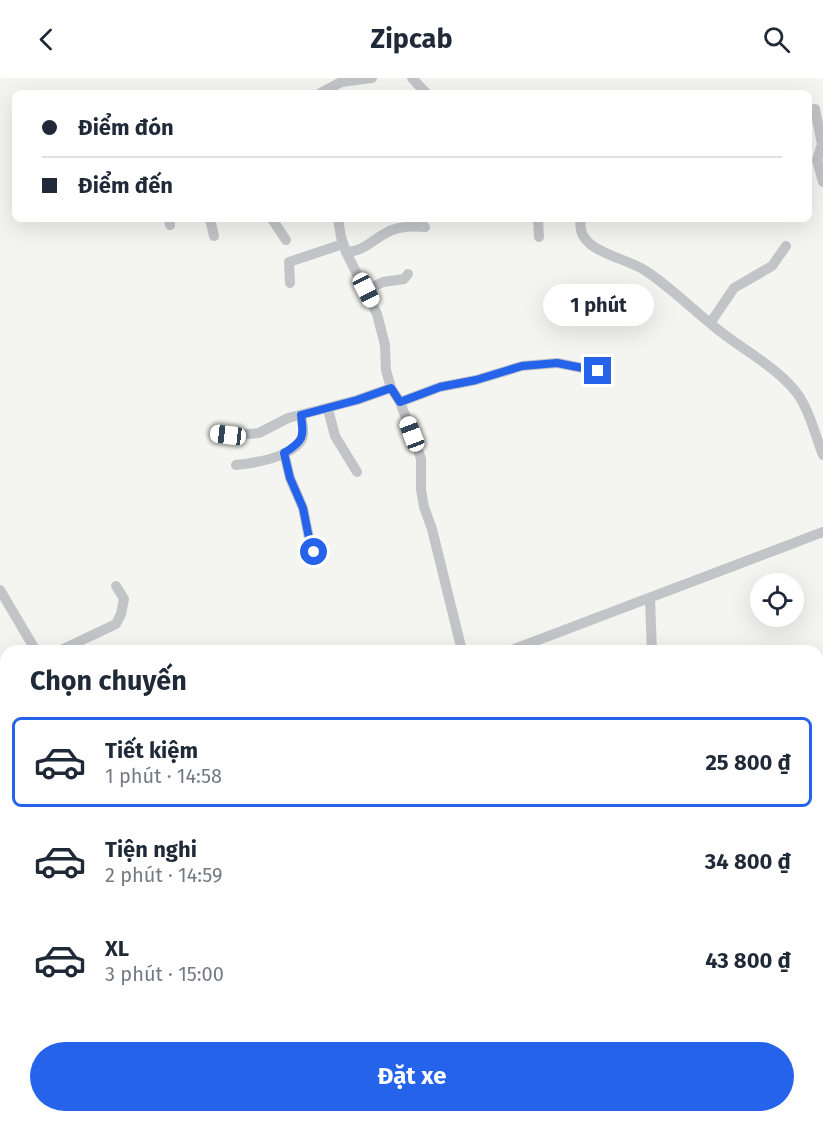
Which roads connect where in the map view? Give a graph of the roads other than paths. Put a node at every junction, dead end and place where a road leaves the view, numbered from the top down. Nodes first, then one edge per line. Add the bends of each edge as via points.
1 (372, 78) edge
2 (412, 78) edge
3 (327, 90) edge
4 (423, 90) edge
5 (816, 109) edge
6 (823, 182) edge
7 (211, 222) edge
8 (274, 222) edge
9 (340, 222) edge
10 (538, 222) edge
11 (580, 222) edge
12 (425, 227) dead end
13 (214, 236) dead end
14 (539, 237) dead end
15 (286, 240) dead end
16 (786, 246) dead end
17 (344, 248) junction
18 (408, 274) dead end
19 (290, 284) dead end
20 (366, 290) junction
21 (709, 321) junction
22 (598, 371) dead end
23 (391, 388) junction
24 (400, 402) junction
25 (328, 409) junction
26 (301, 415) junction
27 (214, 434) dead end
28 (284, 453) junction
29 (823, 455) edge
30 (236, 465) dead end
31 (357, 472) dead end
32 (823, 532) edge
33 (314, 552) dead end
34 (116, 586) dead end
35 (0, 590) edge
36 (650, 599) junction
37 (32, 645) edge
38 (72, 645) edge
39 (461, 645) edge
40 (525, 645) edge
41 (652, 645) edge

1 - 3 street via 341,82
2 - 4 street
5 - 6 street
7 - 13 street
8 - 15 street
9 - 17 street
10 - 14 street
11 - 21 street via 582,236 590,246 643,269
12 - 17 street via 407,226 387,232 366,246
16 - 21 street via 772,266 734,288
17 - 19 street via 289,262
17 - 20 street
18 - 20 street via 404,279
20 - 23 street via 381,327
21 - 29 street via 795,391
22 - 24 street via 557,363 522,366 440,387
23 - 24 street
23 - 25 street
24 - 39 street via 421,459 424,507
25 - 26 street
25 - 31 street via 334,435
26 - 27 street via 259,433
26 - 28 street via 301,441
28 - 30 street
28 - 33 street
32 - 36 street
34 - 38 street via 124,599 116,624
35 - 37 street
36 - 40 street
36 - 41 street

